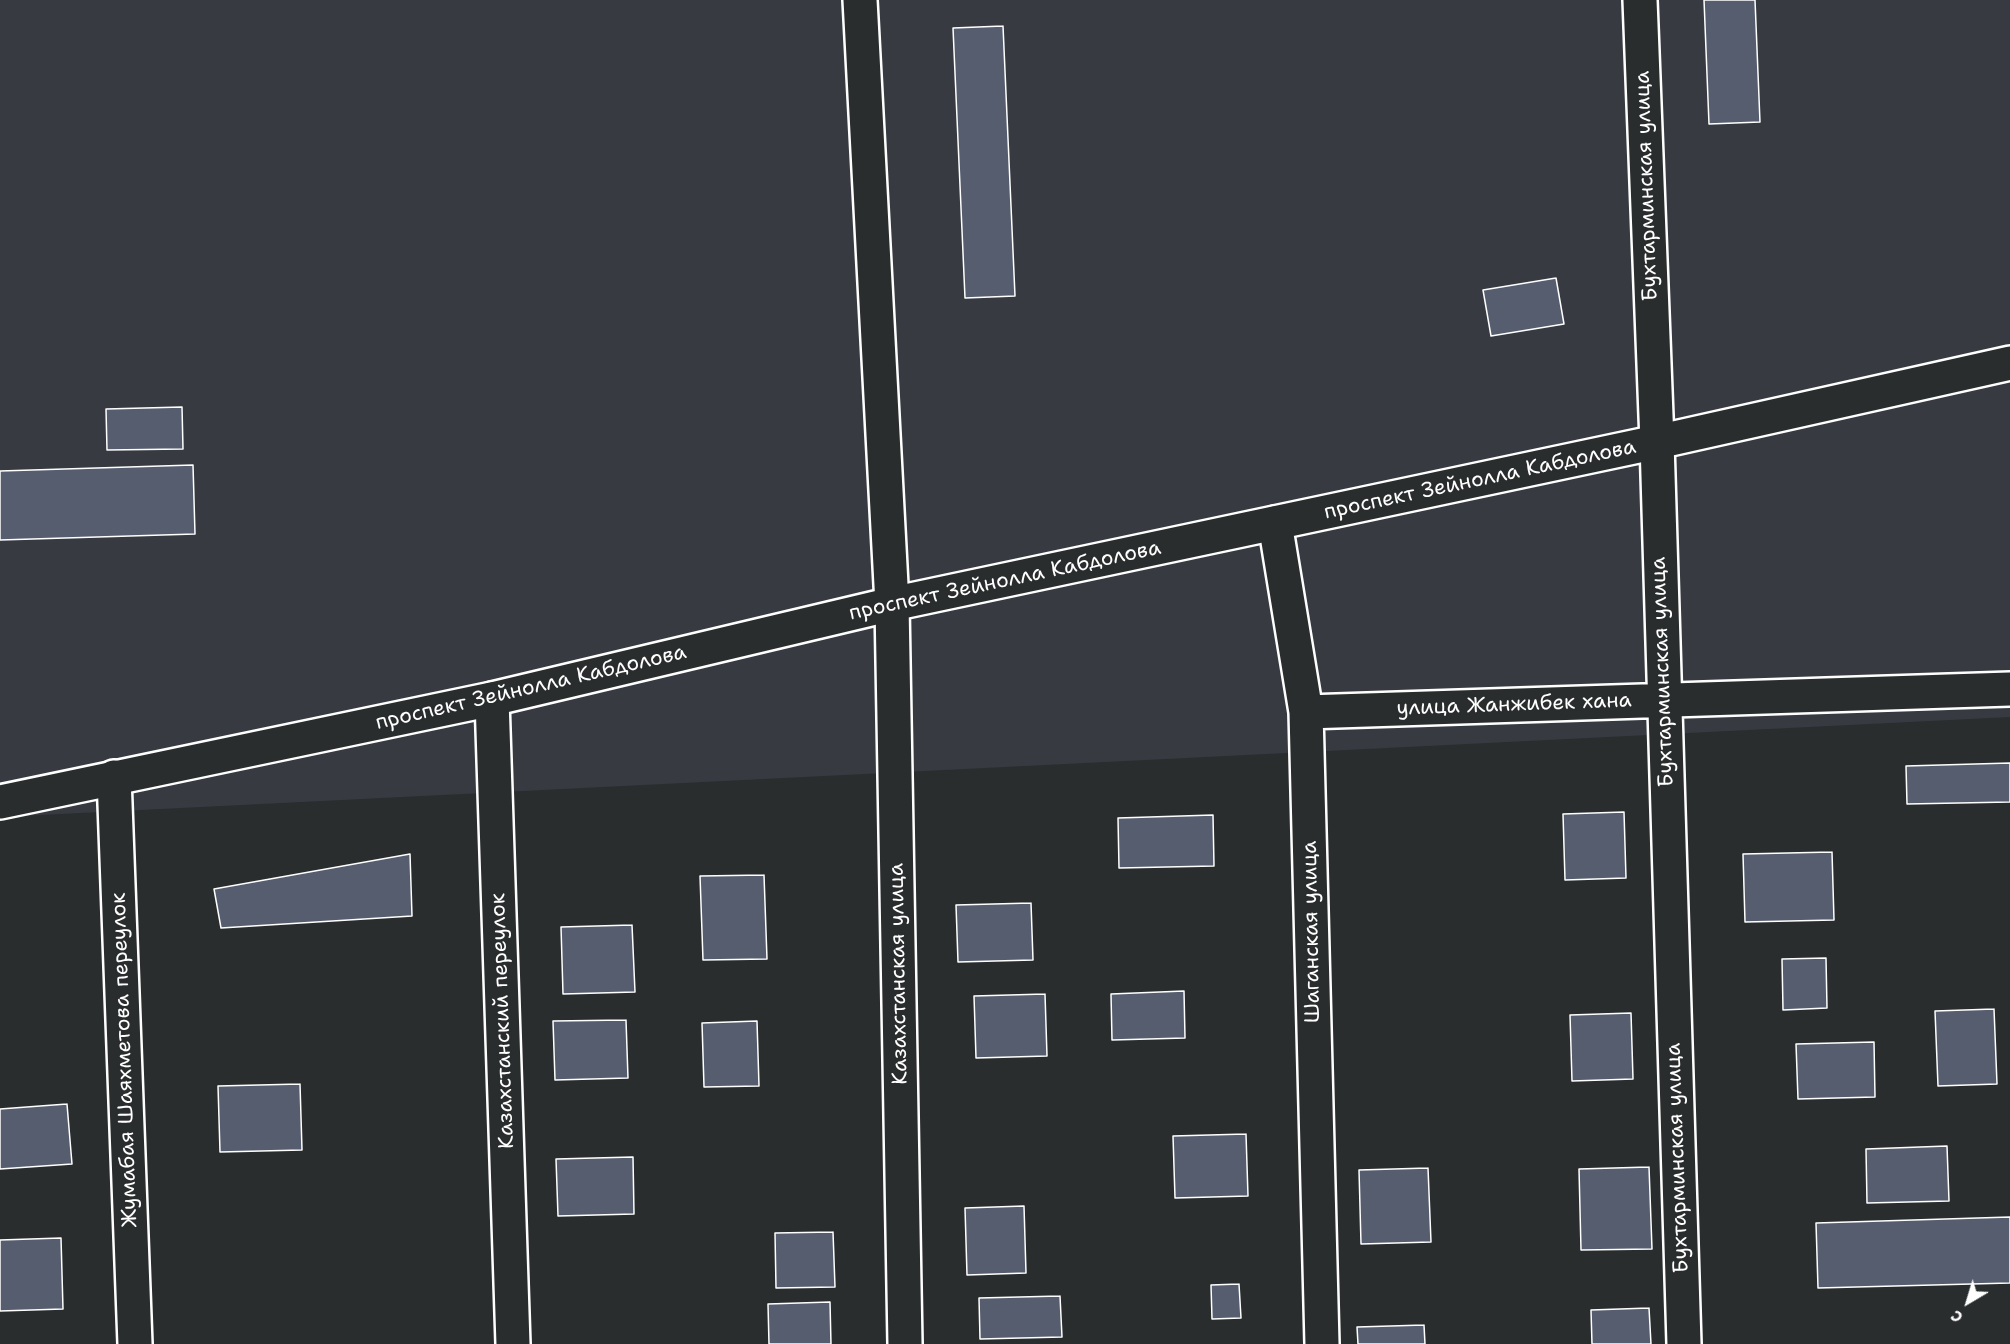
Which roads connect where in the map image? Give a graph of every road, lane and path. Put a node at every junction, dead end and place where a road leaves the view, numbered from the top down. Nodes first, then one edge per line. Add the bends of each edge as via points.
1 (860, 0) edge
2 (1640, 0) edge
3 (2010, 363) edge
4 (1657, 442) junction
5 (1275, 523) junction
6 (892, 604) junction
7 (2010, 689) edge
8 (492, 699) junction
9 (1664, 699) junction
10 (1306, 712) junction
11 (114, 777) junction
12 (0, 802) edge
13 (135, 1344) edge
14 (513, 1344) edge
15 (905, 1344) edge
16 (1322, 1344) edge
17 (1684, 1344) edge

1 - 6 street, Казахстанская улица
2 - 4 street, Бухтарминская улица
3 - 4 street, проспект Зейнолла Кабдолова
4 - 5 street, проспект Зейнолла Кабдолова
4 - 9 street, Бухтарминская улица
5 - 6 street, проспект Зейнолла Кабдолова
5 - 10 street, Шаганская улица
6 - 8 street, проспект Зейнолла Кабдолова
6 - 15 street, Казахстанская улица
7 - 9 street, улица Жанжибек хана
8 - 11 street, проспект Зейнолла Кабдолова
8 - 14 street, Казахстанский переулок
9 - 10 street, улица Жанжибек хана
9 - 17 street, Бухтарминская улица
10 - 16 street, Шаганская улица
11 - 12 street, проспект Зейнолла Кабдолова
11 - 13 street, Жумабая Шаяхметова переулок

